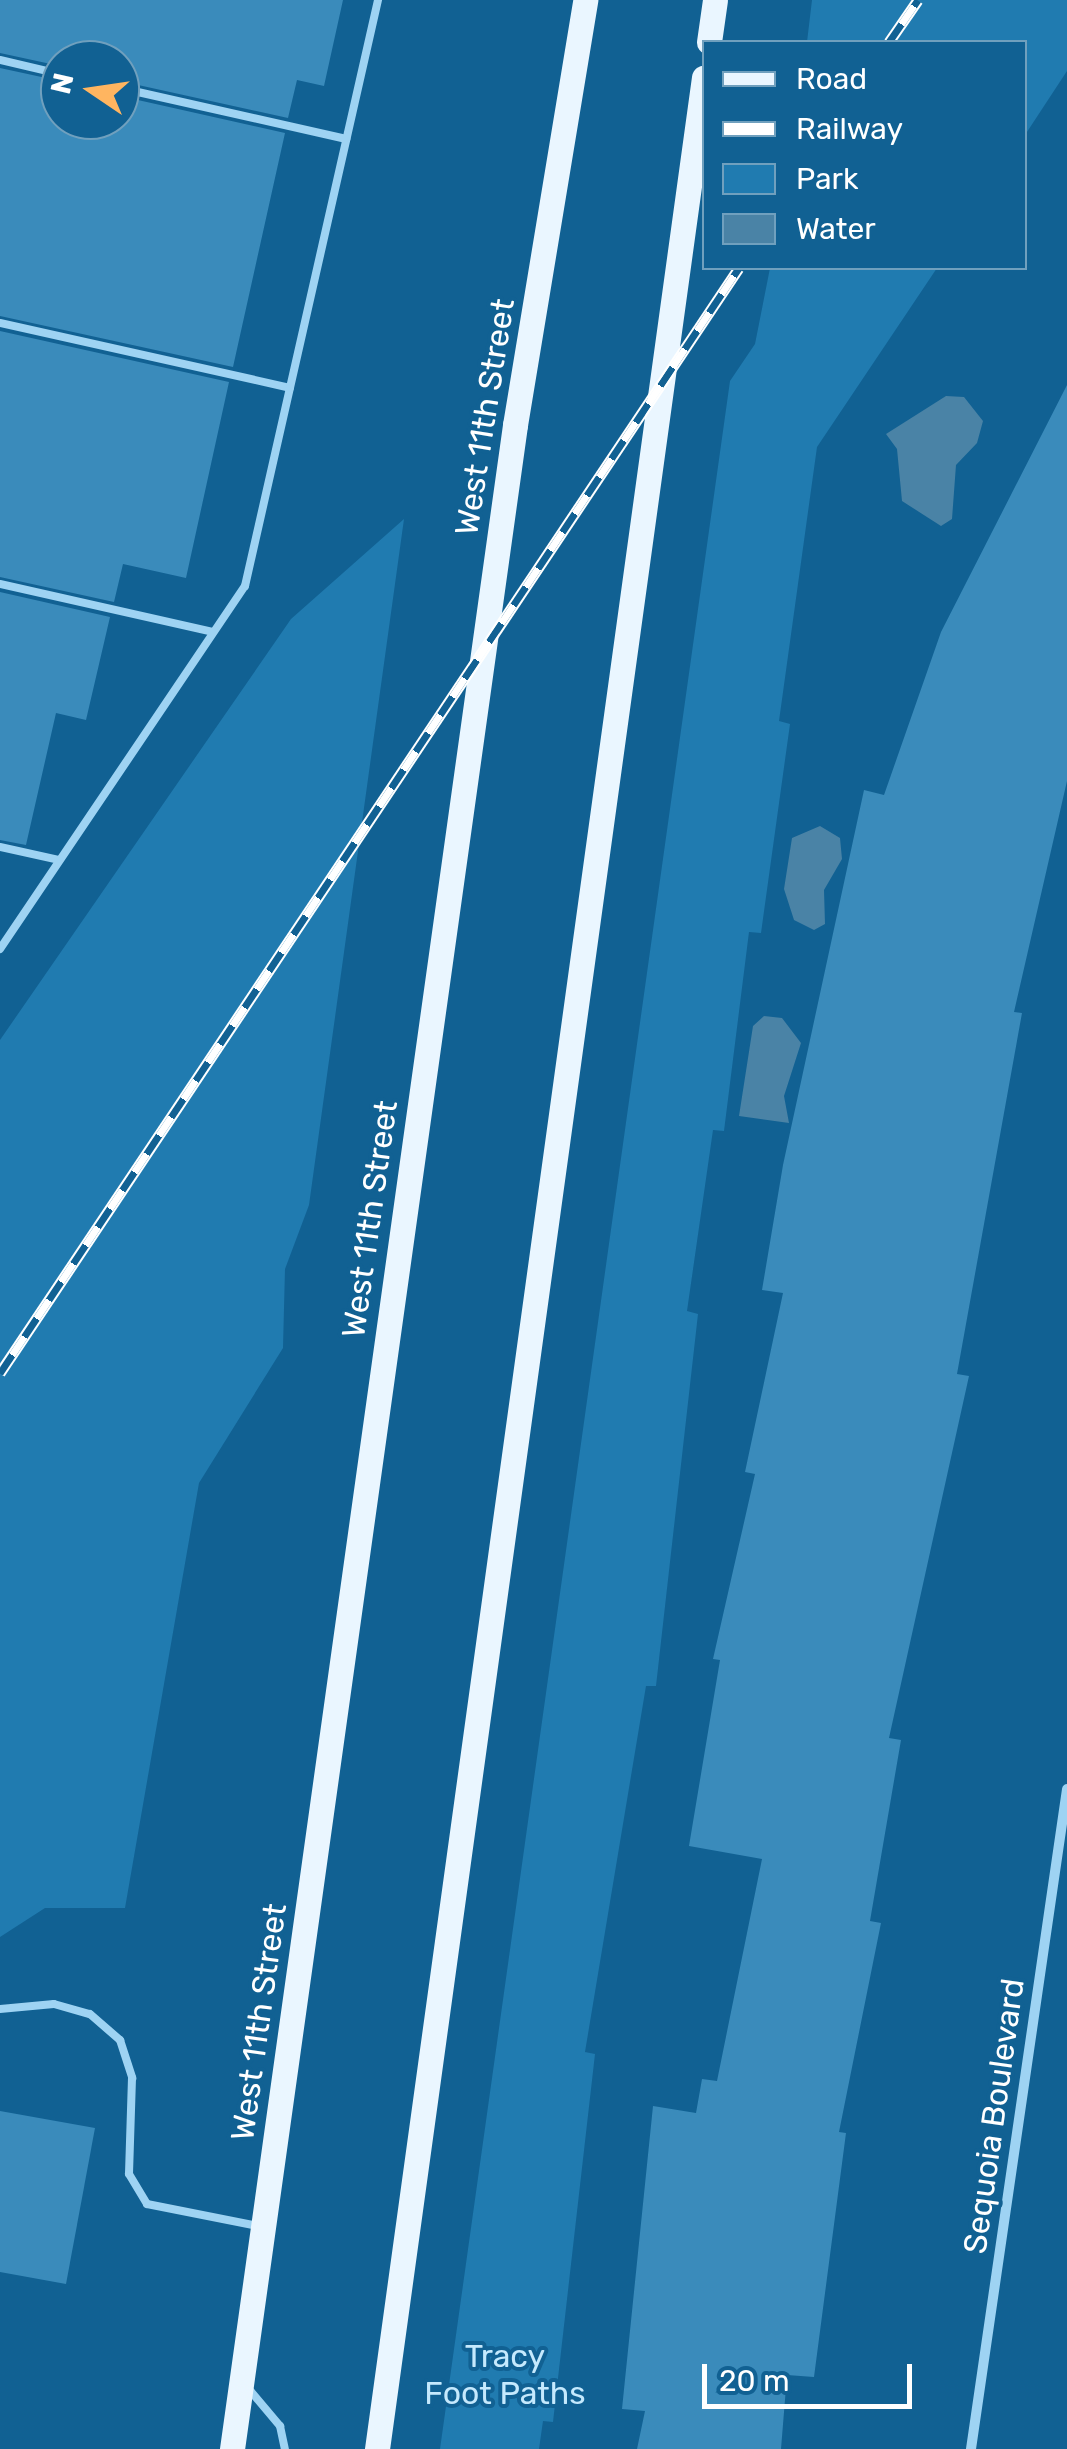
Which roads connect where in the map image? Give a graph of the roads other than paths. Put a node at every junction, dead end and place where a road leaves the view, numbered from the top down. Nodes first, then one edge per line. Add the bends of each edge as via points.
1 (378, 0) edge
2 (585, 0) edge
3 (716, 0) edge
4 (710, 40) edge
5 (0, 60) edge
6 (40, 69) edge
7 (702, 92) edge
8 (140, 93) edge
9 (346, 140) junction
10 (0, 323) edge
11 (290, 388) junction
12 (0, 584) edge
13 (213, 632) junction
14 (0, 847) edge
15 (59, 860) junction
16 (0, 949) edge
17 (1067, 1789) edge
18 (0, 2009) edge
19 (264, 2227) junction
20 (242, 2380) junction
21 (232, 2449) edge
22 (285, 2449) edge
23 (377, 2449) edge
24 (971, 2449) edge

1 - 9 lane
2 - 19 main road, West 11th Street via 515,425
3 - 4 main road
5 - 6 lane
7 - 23 main road
8 - 9 lane
9 - 11 lane
10 - 11 lane
11 - 13 lane via 245,586
12 - 13 lane
13 - 15 lane
14 - 15 lane
15 - 16 lane
17 - 24 street, Sequoia Boulevard
18 - 19 lane via 54,2004 90,2014 120,2040 132,2078 129,2174 148,2204
19 - 20 main road, West 11th Street
20 - 21 main road, West 11th Street
20 - 22 lane via 280,2426

